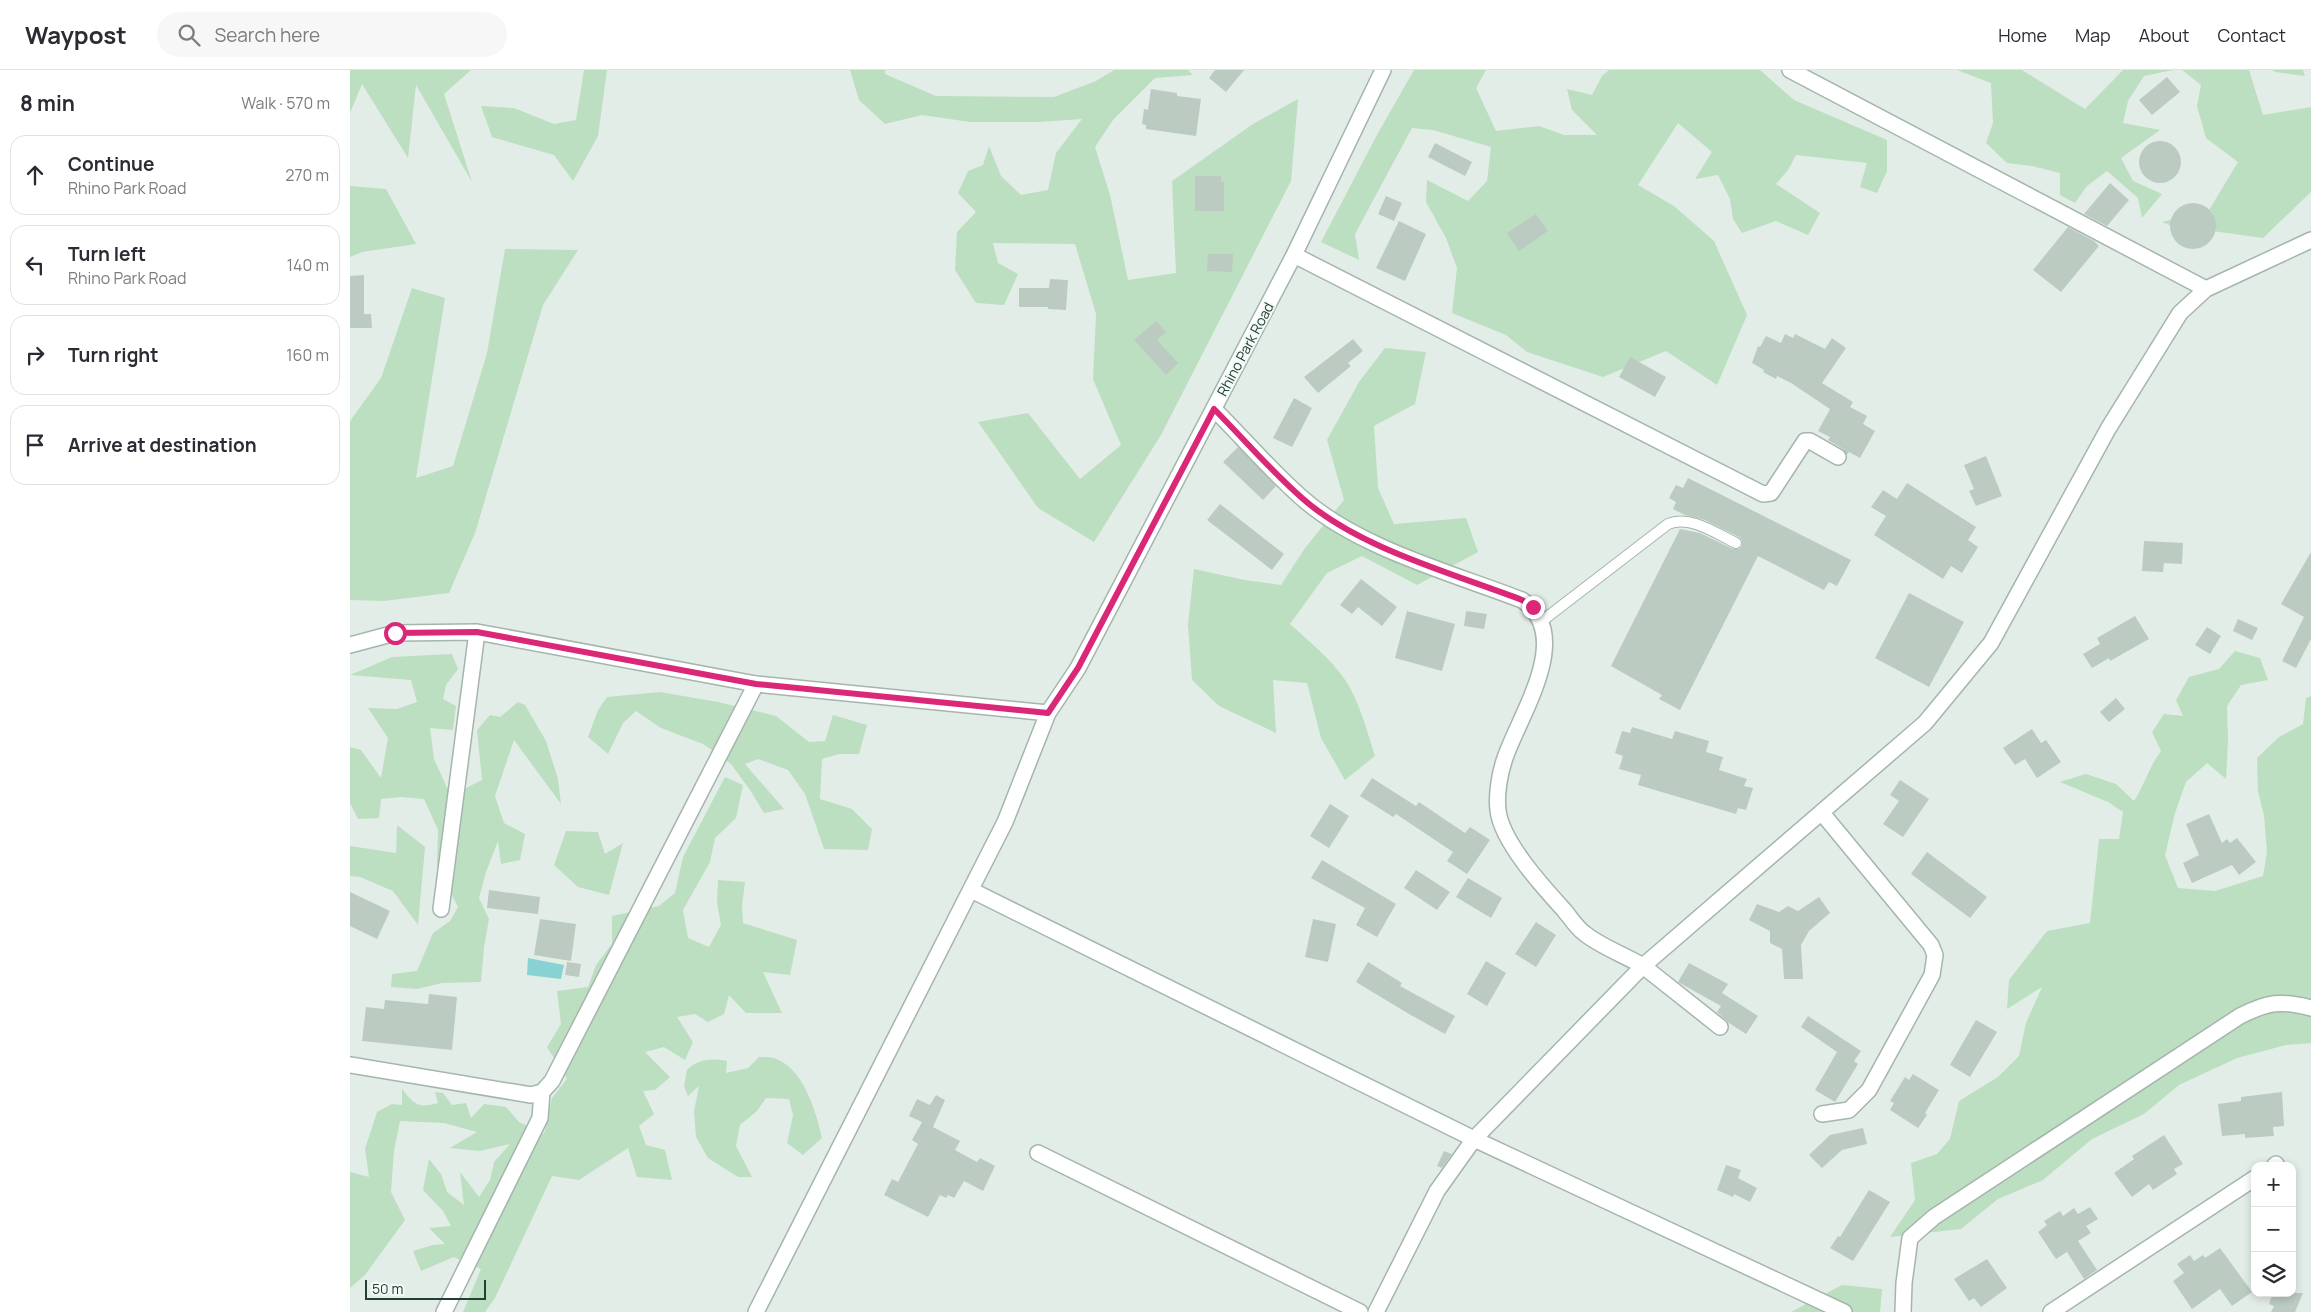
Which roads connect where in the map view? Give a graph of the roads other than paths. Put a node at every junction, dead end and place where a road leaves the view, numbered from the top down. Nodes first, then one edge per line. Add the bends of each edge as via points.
1 (1383, 70) edge
2 (1790, 70) edge
3 (2311, 240) edge
4 (1294, 255) junction
5 (2206, 289) junction
6 (1214, 409) junction
7 (1838, 458) dead end
8 (1736, 544) dead end
9 (1542, 621) junction
10 (477, 632) junction
11 (350, 645) edge
12 (756, 684) junction
13 (1048, 713) junction
14 (1822, 813) junction
15 (971, 890) junction
16 (441, 909) dead end
17 (1643, 966) junction
18 (2311, 1008) edge
19 (1720, 1026) dead end
20 (350, 1065) edge
21 (542, 1092) junction
22 (1822, 1114) dead end
23 (1474, 1139) junction
24 (1038, 1153) dead end
25 (2251, 1181) edge
26 (444, 1312) edge
27 (756, 1312) edge
28 (1360, 1312) edge
29 (1376, 1312) edge
30 (1844, 1312) edge
31 (1903, 1312) edge
32 (2051, 1312) edge

1 - 4 street, Rhino Park Road
2 - 5 street
3 - 5 street
4 - 6 street, Rhino Park Road
4 - 7 street via 1762,494 1771,493 1805,441 1810,440
5 - 14 street via 2180,313 2108,429 1991,643 1925,723
6 - 9 street via 1302,499 1349,530 1402,555 1522,600 1533,607
6 - 13 street, Rhino Park Road via 1078,668
8 - 9 lane via 1692,522 1668,524
9 - 17 street via 1544,657 1504,759 1498,811 1530,873 1584,933
10 - 11 street via 395,633
10 - 12 street
10 - 16 street
12 - 13 street
12 - 21 street via 552,1081
13 - 15 street, Rhino Park Road via 1005,822
14 - 17 street
14 - 22 street via 1931,945 1935,955 1932,975 1869,1090 1849,1110
15 - 23 street
15 - 27 street, Rhino Park Road
17 - 19 street
17 - 23 street
18 - 31 street via 2290,1003 2263,1005 2240,1016 1934,1217 1910,1238
20 - 21 street via 531,1096
21 - 26 street via 540,1118
23 - 29 street via 1437,1191
23 - 30 street
24 - 28 street
25 - 32 street

